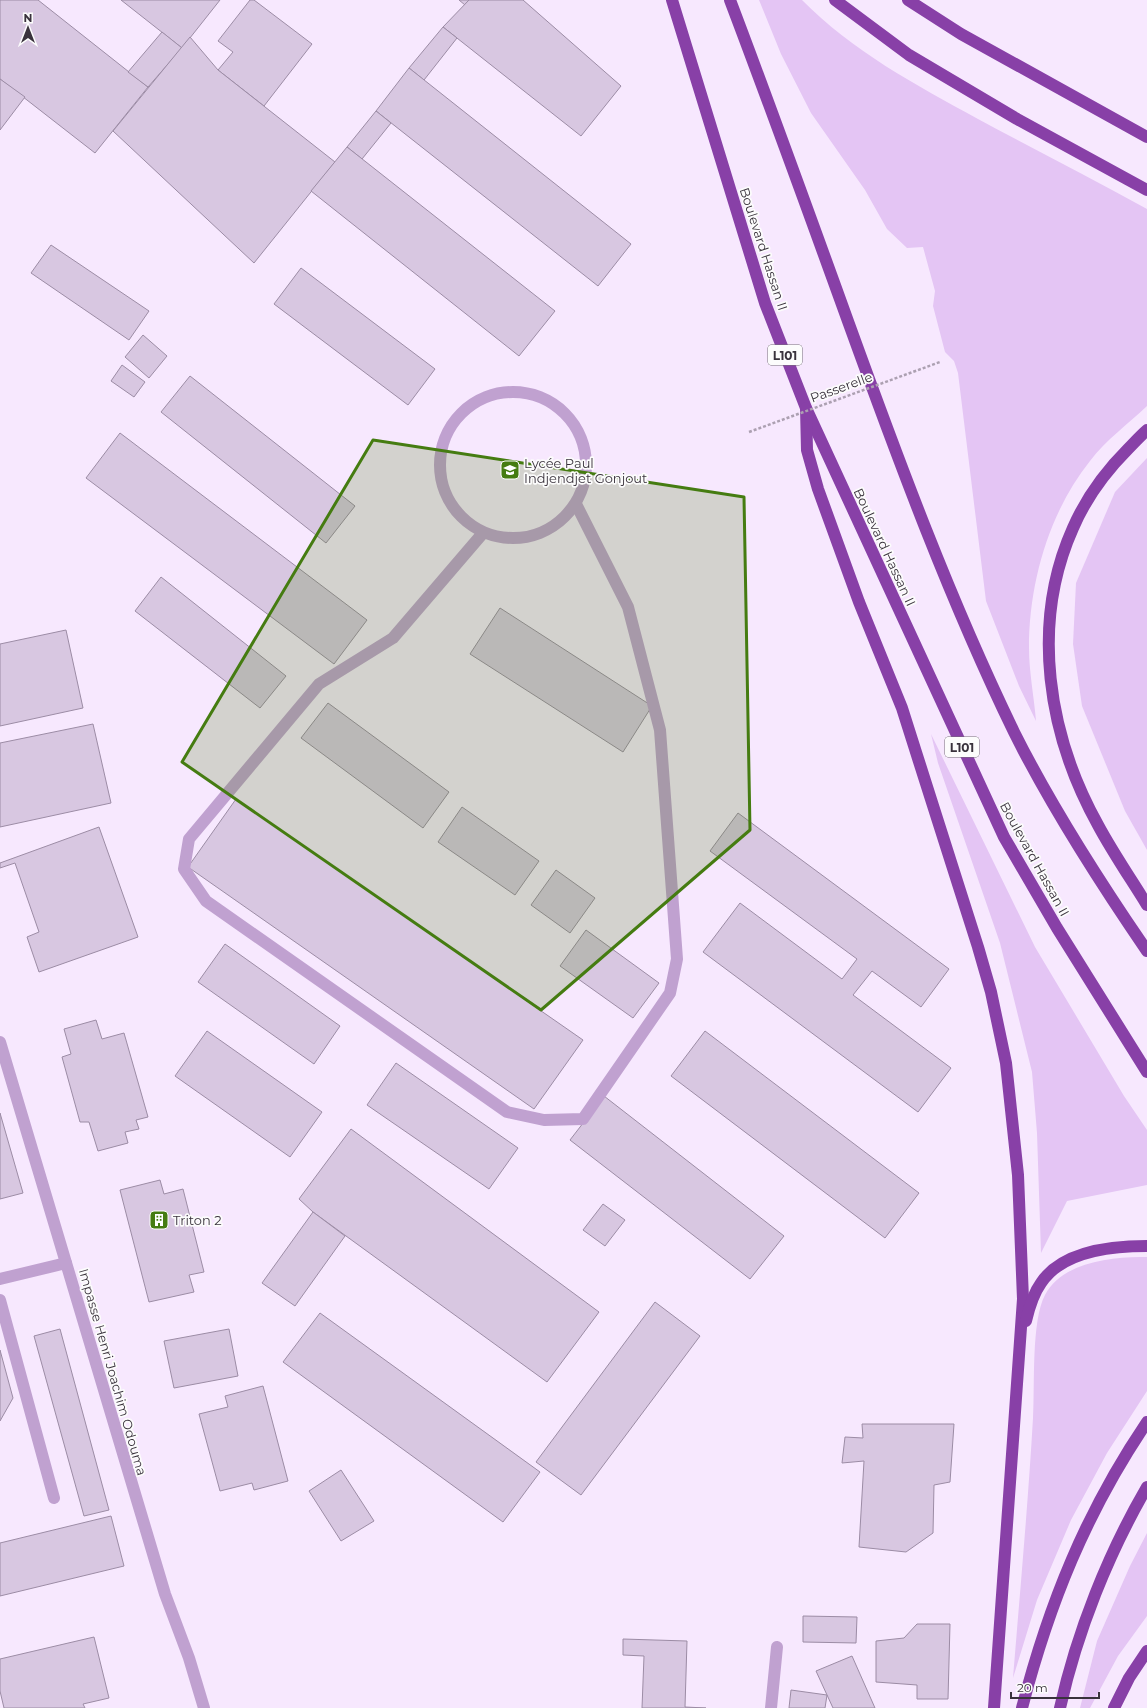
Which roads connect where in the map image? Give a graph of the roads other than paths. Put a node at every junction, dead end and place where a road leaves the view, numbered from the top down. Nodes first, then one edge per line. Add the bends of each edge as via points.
1 (672, 0) edge
2 (730, 0) edge
3 (835, 0) edge
4 (908, 0) edge
5 (1147, 137) edge
6 (1147, 190) edge
7 (806, 408) junction
8 (1147, 430) edge
9 (576, 504) junction
10 (483, 533) junction
11 (1147, 905) edge
12 (1147, 951) edge
13 (0, 1042) edge
14 (1147, 1072) edge
15 (1147, 1246) edge
16 (66, 1262) junction
17 (0, 1279) edge
18 (0, 1300) edge
19 (1020, 1344) junction
20 (1147, 1422) edge
21 (1147, 1487) edge
22 (54, 1498) dead end
23 (777, 1646) dead end
24 (1147, 1650) edge
25 (204, 1708) edge
26 (771, 1708) edge
27 (994, 1708) edge
28 (1022, 1708) edge
29 (1060, 1708) edge
30 (1114, 1708) edge

1 - 7 highway, Boulevard Hassan II / L101 via 765,303
2 - 12 highway via 946,582 1014,732 1052,802 1108,894
3 - 6 highway via 909,54 1018,119
4 - 5 highway via 961,34
7 - 14 highway, Boulevard Hassan II / L101 via 1004,837 1057,928
7 - 19 highway via 807,450 818,489 859,602 902,708 991,992 1006,1063 1017,1162 1023,1273
8 - 11 highway via 1105,473 1078,517 1052,591 1047,645 1060,729 1077,780 1098,825
9 - 10 street via 562,520 545,532 525,538 503,538
9 - 10 street via 584,485 587,464 583,443 574,424 560,409 542,398 522,392 500,393 487,397 463,411 449,427 441,446 439,467 442,488 451,507 465,522
9 - 10 street via 628,607 660,730 676,959 670,993 583,1119 544,1120 507,1112 206,901 184,869 189,839 319,684 394,638
13 - 16 street, Impasse Henri Joachim Odouma
15 - 19 highway via 1123,1246 1100,1250 1062,1264 1049,1274 1040,1284 1033,1299
16 - 17 street
16 - 25 street, Impasse Henri Joachim Odouma via 165,1594
18 - 22 street
19 - 27 highway
20 - 28 highway via 1099,1501 1064,1574 1036,1653
21 - 29 highway via 1092,1601 1068,1673
23 - 26 street
24 - 30 highway

